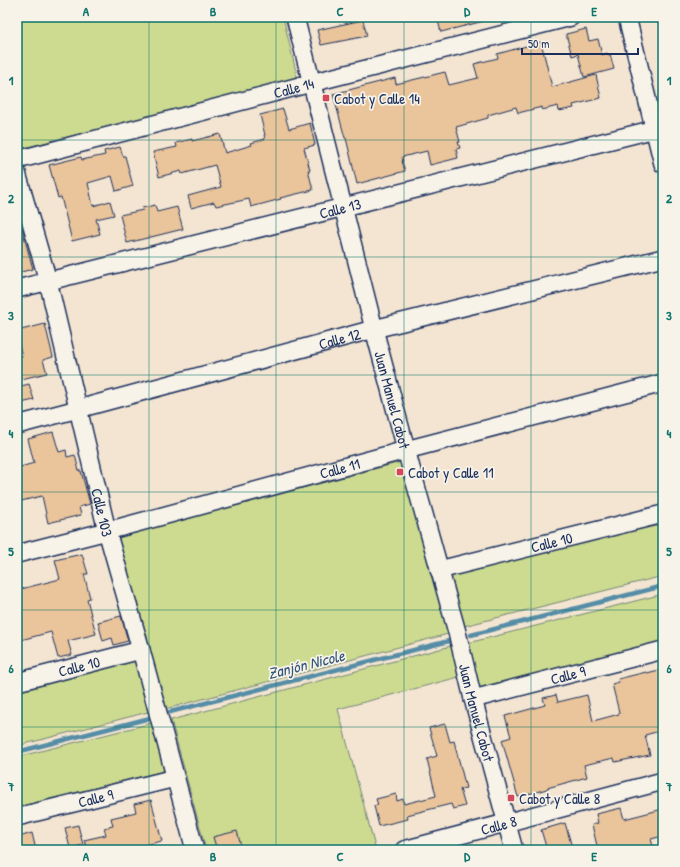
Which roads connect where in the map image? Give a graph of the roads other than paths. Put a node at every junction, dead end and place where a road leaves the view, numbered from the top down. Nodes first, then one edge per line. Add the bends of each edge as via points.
1 (295, 17) edge
2 (571, 17) edge
3 (627, 17) edge
4 (311, 83) junction
5 (659, 128) edge
6 (17, 160) edge
7 (663, 164) edge
8 (17, 173) edge
9 (344, 208) junction
10 (663, 258) edge
11 (48, 281) junction
12 (17, 289) edge
13 (374, 329) junction
14 (663, 383) edge
15 (78, 409) junction
16 (17, 425) edge
17 (406, 450) junction
18 (663, 514) edge
19 (107, 531) junction
20 (17, 554) edge
21 (439, 570) junction
22 (141, 650) junction
23 (663, 650) edge
24 (17, 682) edge
25 (473, 699) junction
26 (175, 778) junction
27 (663, 781) edge
28 (17, 817) edge
29 (506, 822) junction
30 (195, 850) edge
31 (404, 850) edge
32 (514, 850) edge

1 - 4 street, Juan Manuel Cabot
2 - 4 street, Calle 14
3 - 5 street
4 - 6 street, Calle 14
4 - 9 street, Juan Manuel Cabot
5 - 7 street
5 - 9 street, Calle 13
8 - 11 street, Calle 103
9 - 11 street, Calle 13
9 - 13 street, Juan Manuel Cabot
10 - 13 street, Calle 12
11 - 12 street, Calle 13
11 - 15 street, Calle 103
13 - 15 street, Calle 12
13 - 17 street, Juan Manuel Cabot
14 - 17 street, Calle 11
15 - 16 street, Calle 12
15 - 19 street, Calle 103
17 - 19 street, Calle 11
17 - 21 street, Juan Manuel Cabot
18 - 21 street, Calle 10
19 - 20 street, Calle 11
19 - 22 street, Calle 103
21 - 25 street, Juan Manuel Cabot
22 - 24 street, Calle 10
22 - 26 street, Calle 103
23 - 25 street, Calle 9
25 - 29 street, Juan Manuel Cabot
26 - 28 street, Calle 9
26 - 30 street, Calle 103
27 - 29 street, Calle 8
29 - 31 street, Calle 8
29 - 32 street, Juan Manuel Cabot

